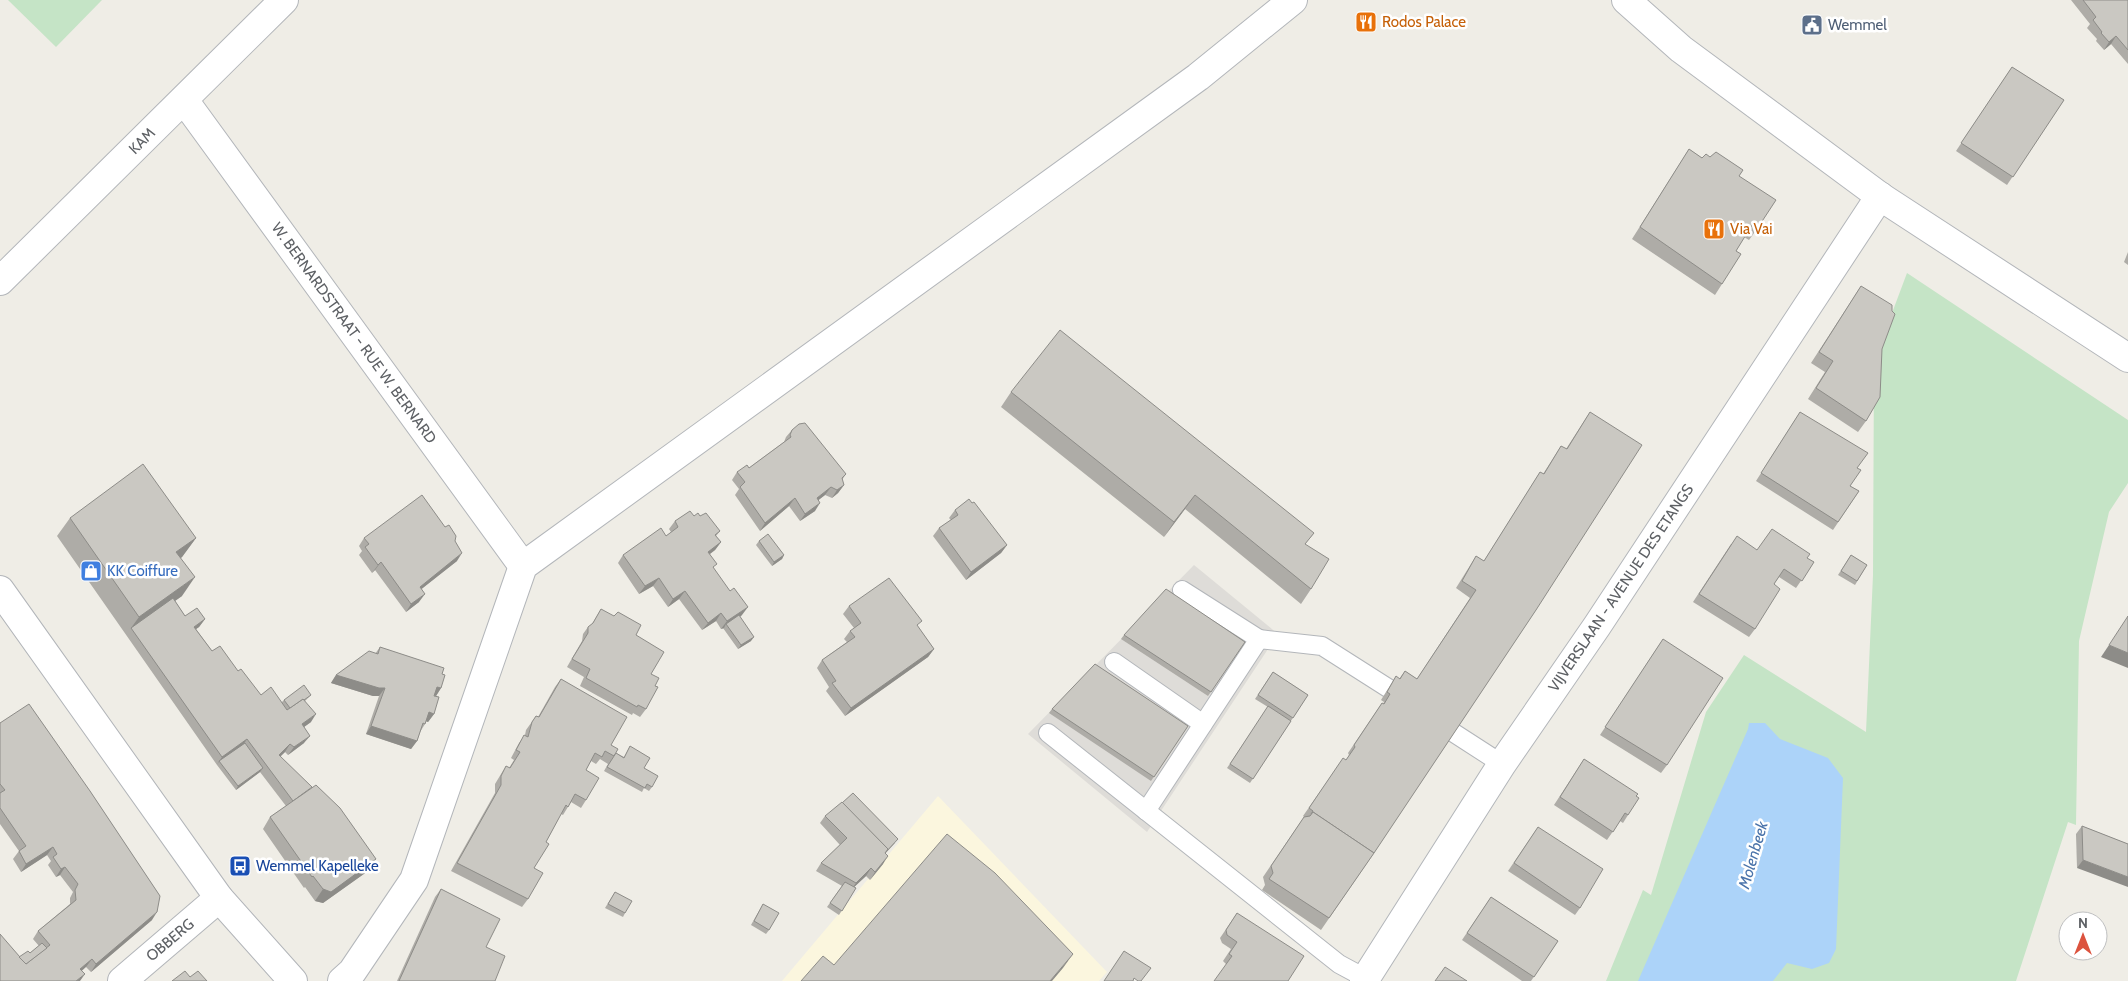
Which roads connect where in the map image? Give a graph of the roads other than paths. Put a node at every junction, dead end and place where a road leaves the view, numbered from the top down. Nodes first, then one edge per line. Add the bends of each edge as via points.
1 (284, 0) edge
2 (1293, 0) edge
3 (1626, 0) edge
4 (184, 100) junction
5 (1880, 196) junction
6 (0, 281) edge
7 (2128, 358) edge
8 (523, 566) junction
9 (0, 590) edge
10 (1182, 590) dead end
11 (1259, 640) junction
12 (1114, 662) dead end
13 (1388, 688) edge
14 (1203, 724) junction
15 (1048, 733) dead end
16 (1454, 733) edge
17 (1502, 764) junction
18 (1146, 811) junction
19 (219, 898) junction
20 (1364, 980) edge
21 (122, 981) edge
22 (293, 981) edge
23 (342, 981) edge

1 - 4 street, KAM
2 - 8 street via 1198,77
3 - 5 street via 1681,49
4 - 6 street, KAM
4 - 8 street, W. BERNARDSTRAAT - RUE W. BERNARD
5 - 7 street
5 - 17 street, VIJVERSLAAN - AVENUE DES ETANGS via 1597,626
8 - 23 street via 414,880 352,972
9 - 19 street
10 - 11 lane
11 - 13 lane via 1322,646
11 - 14 lane
12 - 14 lane
14 - 18 lane
15 - 18 lane
16 - 17 lane
17 - 20 street, VIJVERSLAAN - AVENUE DES ETANGS
18 - 20 lane via 1339,964
19 - 21 street, OBBERG
19 - 22 street

